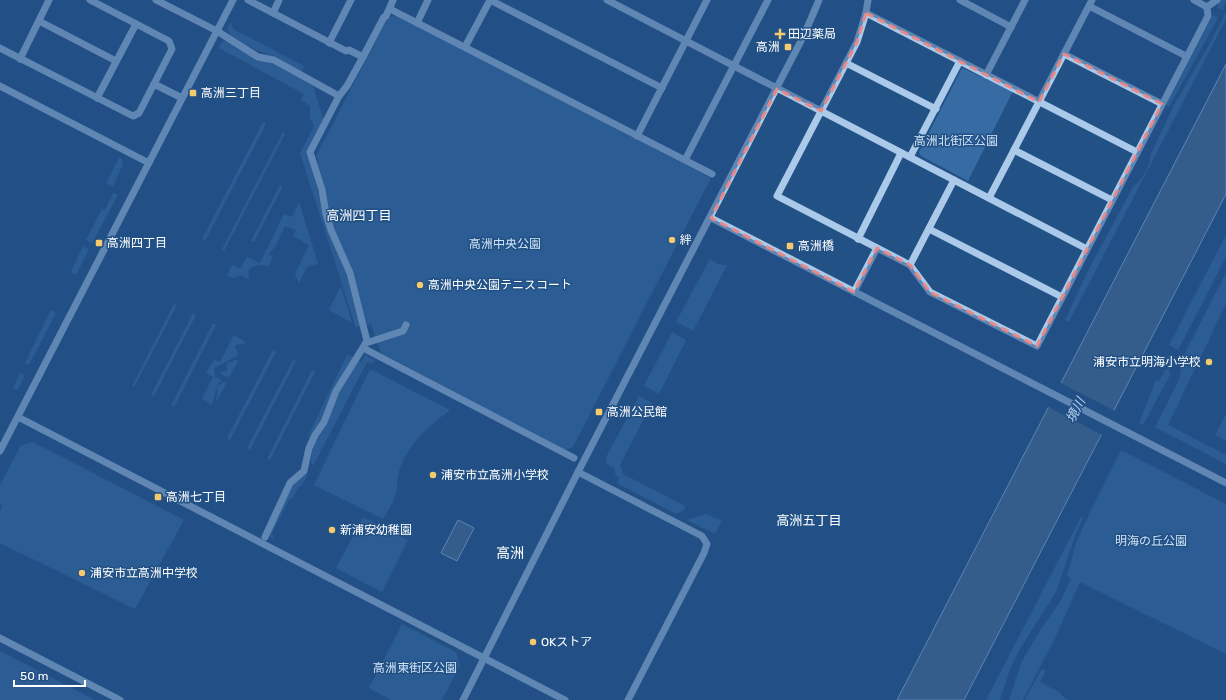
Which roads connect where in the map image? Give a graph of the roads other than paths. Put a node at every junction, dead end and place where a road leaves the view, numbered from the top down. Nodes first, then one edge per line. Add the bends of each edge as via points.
1 (50, 0) edge
2 (90, 0) edge
3 (156, 0) edge
4 (233, 0) edge
5 (248, 0) edge
6 (279, 0) edge
7 (351, 0) edge
8 (393, 0) edge
9 (428, 0) edge
10 (490, 0) edge
11 (607, 0) edge
12 (707, 0) edge
13 (768, 0) edge
14 (819, 0) edge
15 (868, 0) edge
16 (960, 0) edge
17 (1025, 0) edge
18 (1194, 0) edge
19 (1217, 0) edge
20 (100, 2) edge
21 (1090, 3) edge
22 (1207, 8) junction
23 (390, 9) junction
24 (273, 12) junction
25 (866, 13) junction
26 (39, 20) junction
27 (414, 21) junction
28 (136, 24) junction
29 (1011, 27) junction
30 (217, 31) junction
31 (686, 41) junction
32 (333, 44) junction
33 (465, 47) junction
34 (0, 48) edge
35 (1064, 54) junction
36 (1186, 56) junction
37 (20, 58) junction
38 (363, 58) junction
39 (116, 61) junction
40 (960, 61) junction
41 (846, 63) junction
42 (734, 66) junction
43 (986, 75) junction
44 (154, 84) junction
45 (0, 86) edge
46 (662, 88) junction
47 (777, 89) junction
48 (338, 96) junction
49 (97, 98) junction
50 (182, 98) junction
51 (1039, 102) junction
52 (1162, 104) junction
53 (936, 109) junction
54 (821, 111) junction
55 (637, 136) junction
56 (1014, 150) junction
57 (1137, 152) junction
58 (901, 153) junction
59 (910, 157) junction
60 (685, 160) junction
61 (149, 163) junction
62 (712, 174) dead end
63 (954, 180) junction
64 (989, 198) junction
65 (1112, 200) junction
66 (711, 218) junction
67 (929, 229) junction
68 (858, 238) junction
69 (877, 248) junction
70 (1087, 248) junction
71 (910, 265) junction
72 (854, 292) junction
73 (1062, 297) junction
74 (406, 325) dead end
75 (364, 346) junction
76 (18, 417) junction
77 (0, 451) edge
78 (574, 458) dead end
79 (578, 472) junction
80 (1226, 483) edge
81 (265, 537) dead end
82 (0, 638) edge
83 (485, 658) junction
84 (120, 700) edge
85 (463, 700) edge
86 (565, 700) edge
87 (628, 700) edge

1 - 26 street
2 - 20 street
3 - 30 street
4 - 30 street
5 - 24 street
6 - 24 street
7 - 32 street
8 - 23 street
9 - 27 street
10 - 33 street
10 - 46 street
11 - 31 street
12 - 31 street
13 - 42 street
14 - 47 street
15 - 25 street
16 - 29 street
17 - 29 street
18 - 22 street
19 - 22 street
20 - 28 street
21 - 35 street
21 - 36 street
22 - 36 street via 1208,16
23 - 27 street
23 - 38 street
24 - 32 street
25 - 40 street
25 - 41 street
26 - 37 street
26 - 39 street
27 - 33 street
28 - 39 street
28 - 44 street via 170,41 172,49
29 - 43 street
30 - 48 street via 258,57 274,60
30 - 50 street
31 - 42 street
31 - 46 street
32 - 38 street
33 - 55 street
34 - 37 street
35 - 51 street
35 - 52 street
36 - 52 street
37 - 49 street
38 - 48 street via 347,86
39 - 49 street
40 - 43 street
40 - 53 street
41 - 53 street
41 - 54 street
42 - 47 street
42 - 60 street
43 - 51 street
44 - 49 street via 134,116
44 - 50 street
45 - 61 street
46 - 55 street
47 - 54 street
47 - 66 street
48 - 75 street via 310,152 331,230 350,273 367,341
50 - 61 street
51 - 56 street
51 - 57 street
52 - 57 street
53 - 59 street
54 - 58 street
54 - 68 street via 777,196
55 - 60 street
56 - 64 street
56 - 65 street
57 - 65 street
58 - 59 street
58 - 68 street
59 - 63 street
60 - 62 street
61 - 76 street
63 - 64 street
63 - 67 street
64 - 70 street
65 - 70 street
66 - 72 street
66 - 79 street
67 - 71 street
67 - 73 street
68 - 69 street
69 - 71 street
69 - 72 street
70 - 73 street
71 - 73 street via 930,292 1037,346
72 - 80 street
74 - 75 street via 403,331
75 - 78 street
75 - 81 street via 336,391 324,422 309,448 304,471 290,483
76 - 77 street
76 - 83 street
79 - 83 street
79 - 87 street via 702,536 707,544
82 - 84 street
83 - 85 street
83 - 86 street

